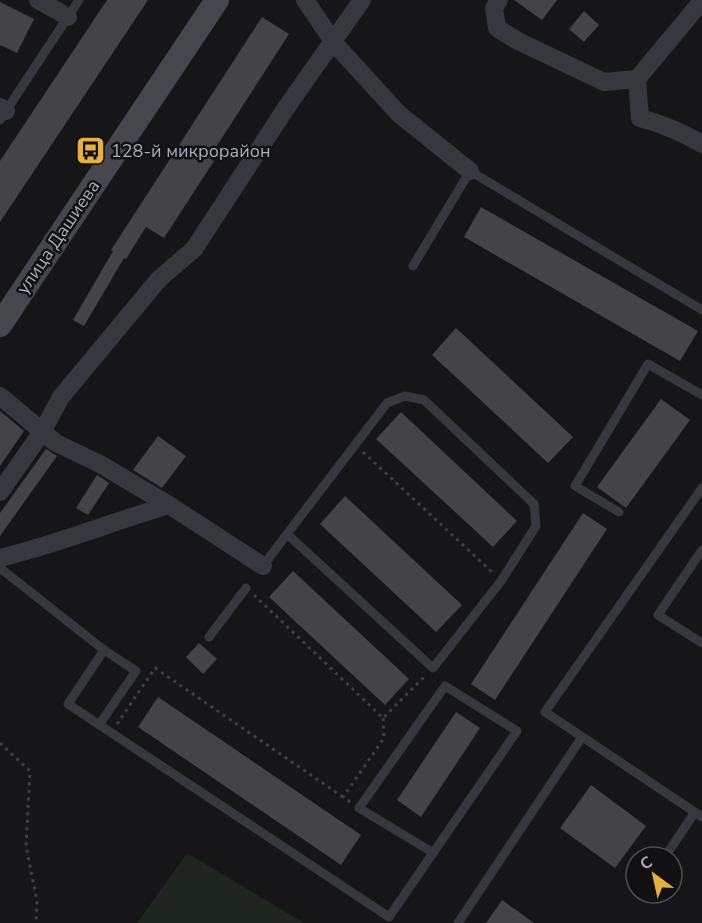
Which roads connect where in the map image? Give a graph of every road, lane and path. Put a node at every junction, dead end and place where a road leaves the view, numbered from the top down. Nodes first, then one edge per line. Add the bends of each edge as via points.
1 (38, 0) edge
2 (80, 0) edge
3 (217, 0) edge
4 (305, 0) edge
5 (362, 0) edge
6 (499, 0) edge
7 (702, 1) edge
8 (68, 17) junction
9 (334, 43) junction
10 (637, 80) junction
11 (2, 112) edge
12 (702, 144) edge
13 (470, 171) junction
14 (413, 266) dead end
15 (702, 310) edge
16 (0, 325) edge
17 (702, 395) edge
18 (0, 396) edge
19 (42, 432) junction
20 (355, 445) junction
21 (702, 488) edge
22 (0, 492) edge
23 (169, 505) junction
24 (619, 512) dead end
25 (287, 534) junction
26 (702, 550) edge
27 (0, 558) edge
28 (263, 566) joint
29 (0, 568) edge
30 (501, 581) junction
31 (246, 588) joint
32 (209, 637) dead end
33 (702, 643) edge
34 (104, 650) junction
35 (433, 668) junction
36 (383, 718) junction
37 (99, 725) junction
38 (111, 733) junction
39 (582, 737) junction
40 (0, 743) edge
41 (343, 797) junction
42 (359, 808) junction
43 (699, 814) edge
44 (674, 845) edge
45 (432, 852) junction
46 (36, 923) edge
47 (458, 923) edge

1 - 8 street
2 - 8 lane
3 - 16 street, улица Дашиева
4 - 9 street
5 - 9 street
6 - 10 street via 494,8 497,28 518,41 604,82
7 - 10 street
8 - 11 lane
9 - 13 street via 399,114
9 - 19 street via 288,105 194,249 159,279 61,398
10 - 12 street via 640,118 660,123
13 - 14 lane
13 - 15 lane
17 - 24 lane via 648,364 575,486
18 - 19 street
19 - 22 street
19 - 23 street
20 - 25 lane
20 - 30 path
20 - 30 lane via 387,403 405,396 424,400 534,504 536,526
21 - 39 lane via 544,712
23 - 27 street
23 - 28 street
25 - 28 lane
25 - 35 lane
26 - 33 lane via 658,615
29 - 34 lane
30 - 35 lane
31 - 32 lane
31 - 36 path
34 - 37 lane via 68,704
34 - 37 lane via 136,671
35 - 36 path
36 - 41 path via 384,738
37 - 38 lane
38 - 41 path via 155,668
38 - 45 lane via 389,917
39 - 43 lane
39 - 47 lane
40 - 46 path via 30,771 26,846 37,901
41 - 42 path
42 - 45 lane
42 - 45 lane via 445,686 517,731
43 - 44 lane

